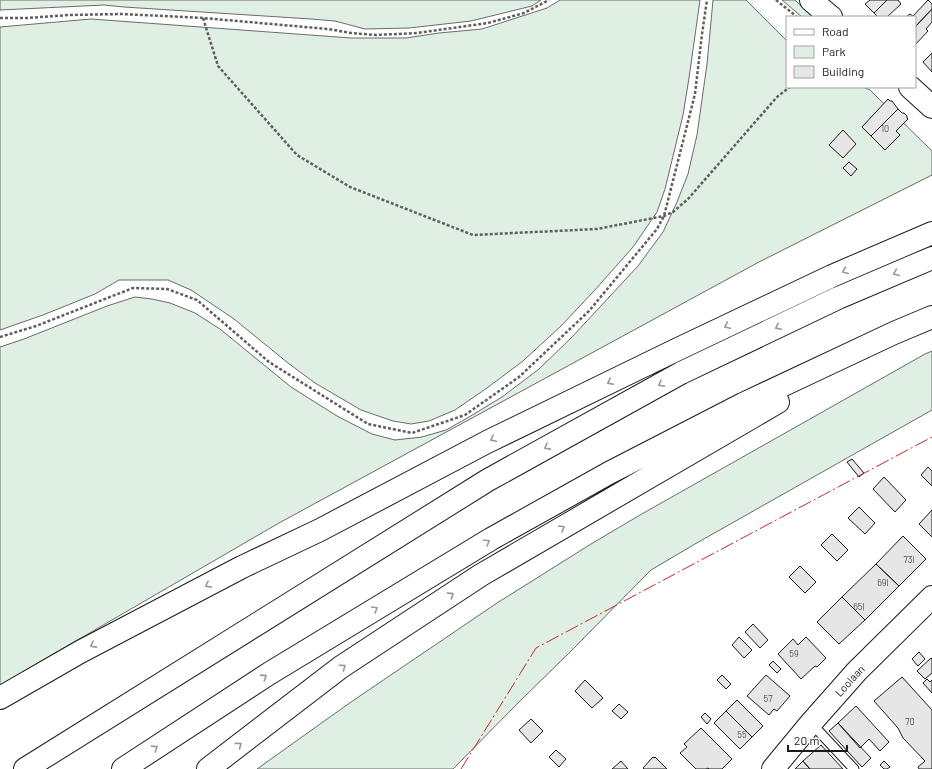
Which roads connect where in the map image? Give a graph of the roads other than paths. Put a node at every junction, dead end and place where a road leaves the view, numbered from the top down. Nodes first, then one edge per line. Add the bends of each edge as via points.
1 (811, 0) edge
2 (830, 16) edge
3 (911, 88) edge
4 (932, 106) edge
5 (932, 233) edge
6 (932, 258) edge
7 (932, 317) edge
8 (894, 333) junction
9 (932, 597) edge
10 (0, 698) edge
11 (811, 723) junction
12 (25, 769) edge
13 (123, 769) edge
14 (208, 769) edge
15 (773, 769) edge
16 (854, 769) edge

1 - 2 main road
3 - 4 main road
5 -> 10 main road via 832,276 486,442 320,530 242,567
6 -> 12 main road via 838,298 681,373 488,480
7 - 8 main road
13 -> 8 main road via 270,673 491,539 609,473 729,411
14 -> 8 main road via 341,667 481,575
9 - 11 main road, Loolaan via 857,671
11 - 15 main road, Loolaan
11 - 16 lane

